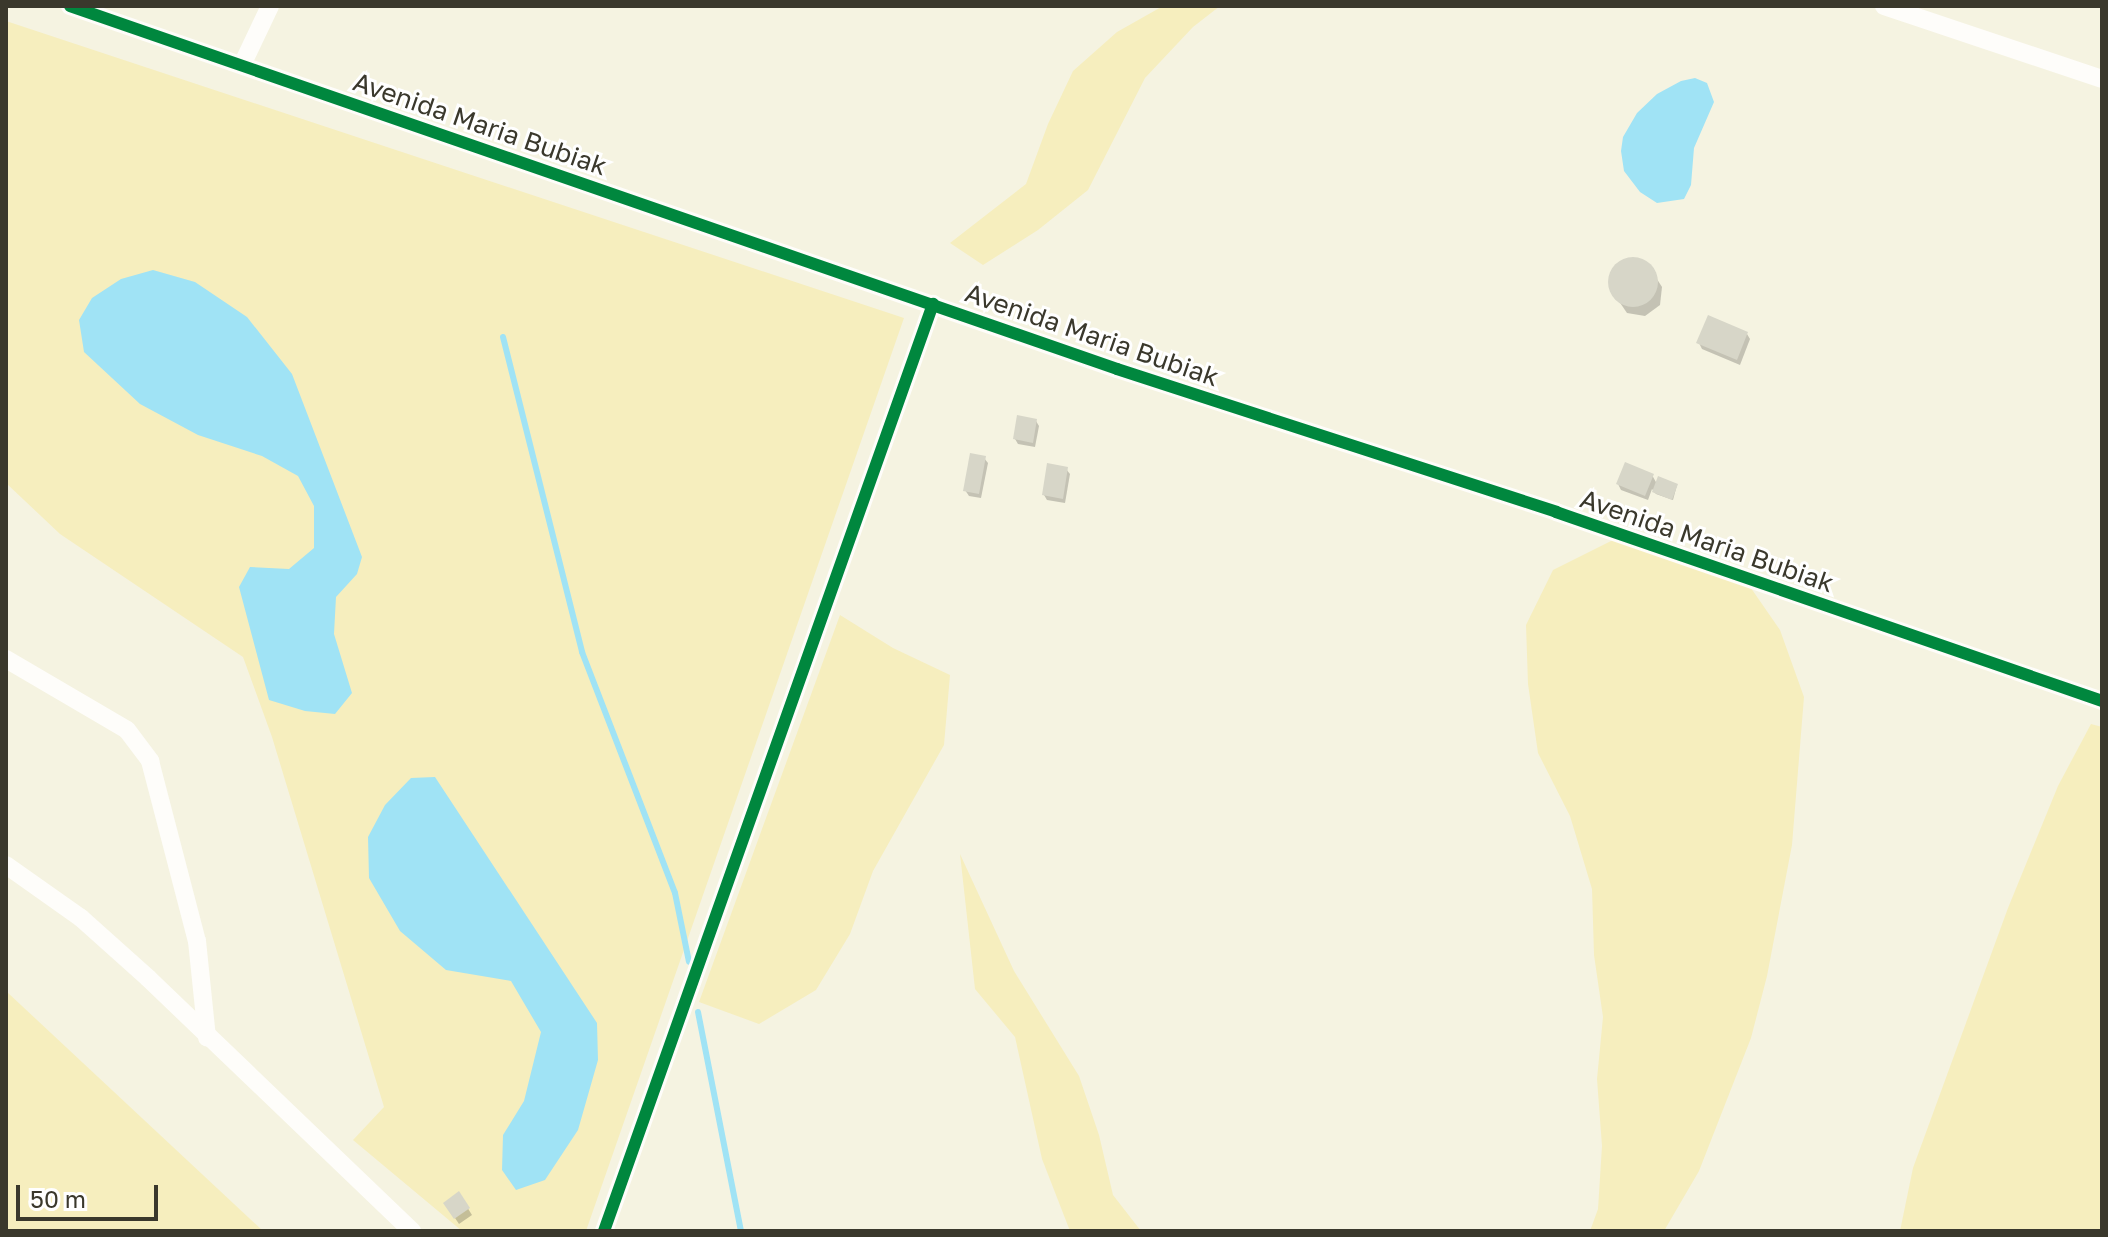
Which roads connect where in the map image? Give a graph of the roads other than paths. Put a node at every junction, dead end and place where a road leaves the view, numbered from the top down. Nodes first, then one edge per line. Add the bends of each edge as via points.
1 (70, 6) edge
2 (270, 6) edge
3 (1884, 6) edge
4 (242, 65) junction
5 (2102, 79) edge
6 (933, 304) junction
7 (6, 659) edge
8 (2102, 701) edge
9 (6, 865) edge
10 (207, 1037) junction
11 (412, 1231) edge
12 (604, 1231) edge

1 - 4 street, Avenida Maria Bubiak
2 - 4 street
3 - 5 street
4 - 6 street, Avenida Maria Bubiak
6 - 8 street, Avenida Maria Bubiak
6 - 12 street
7 - 10 street via 127,730 150,761 197,941
9 - 10 street via 81,918
10 - 11 street

